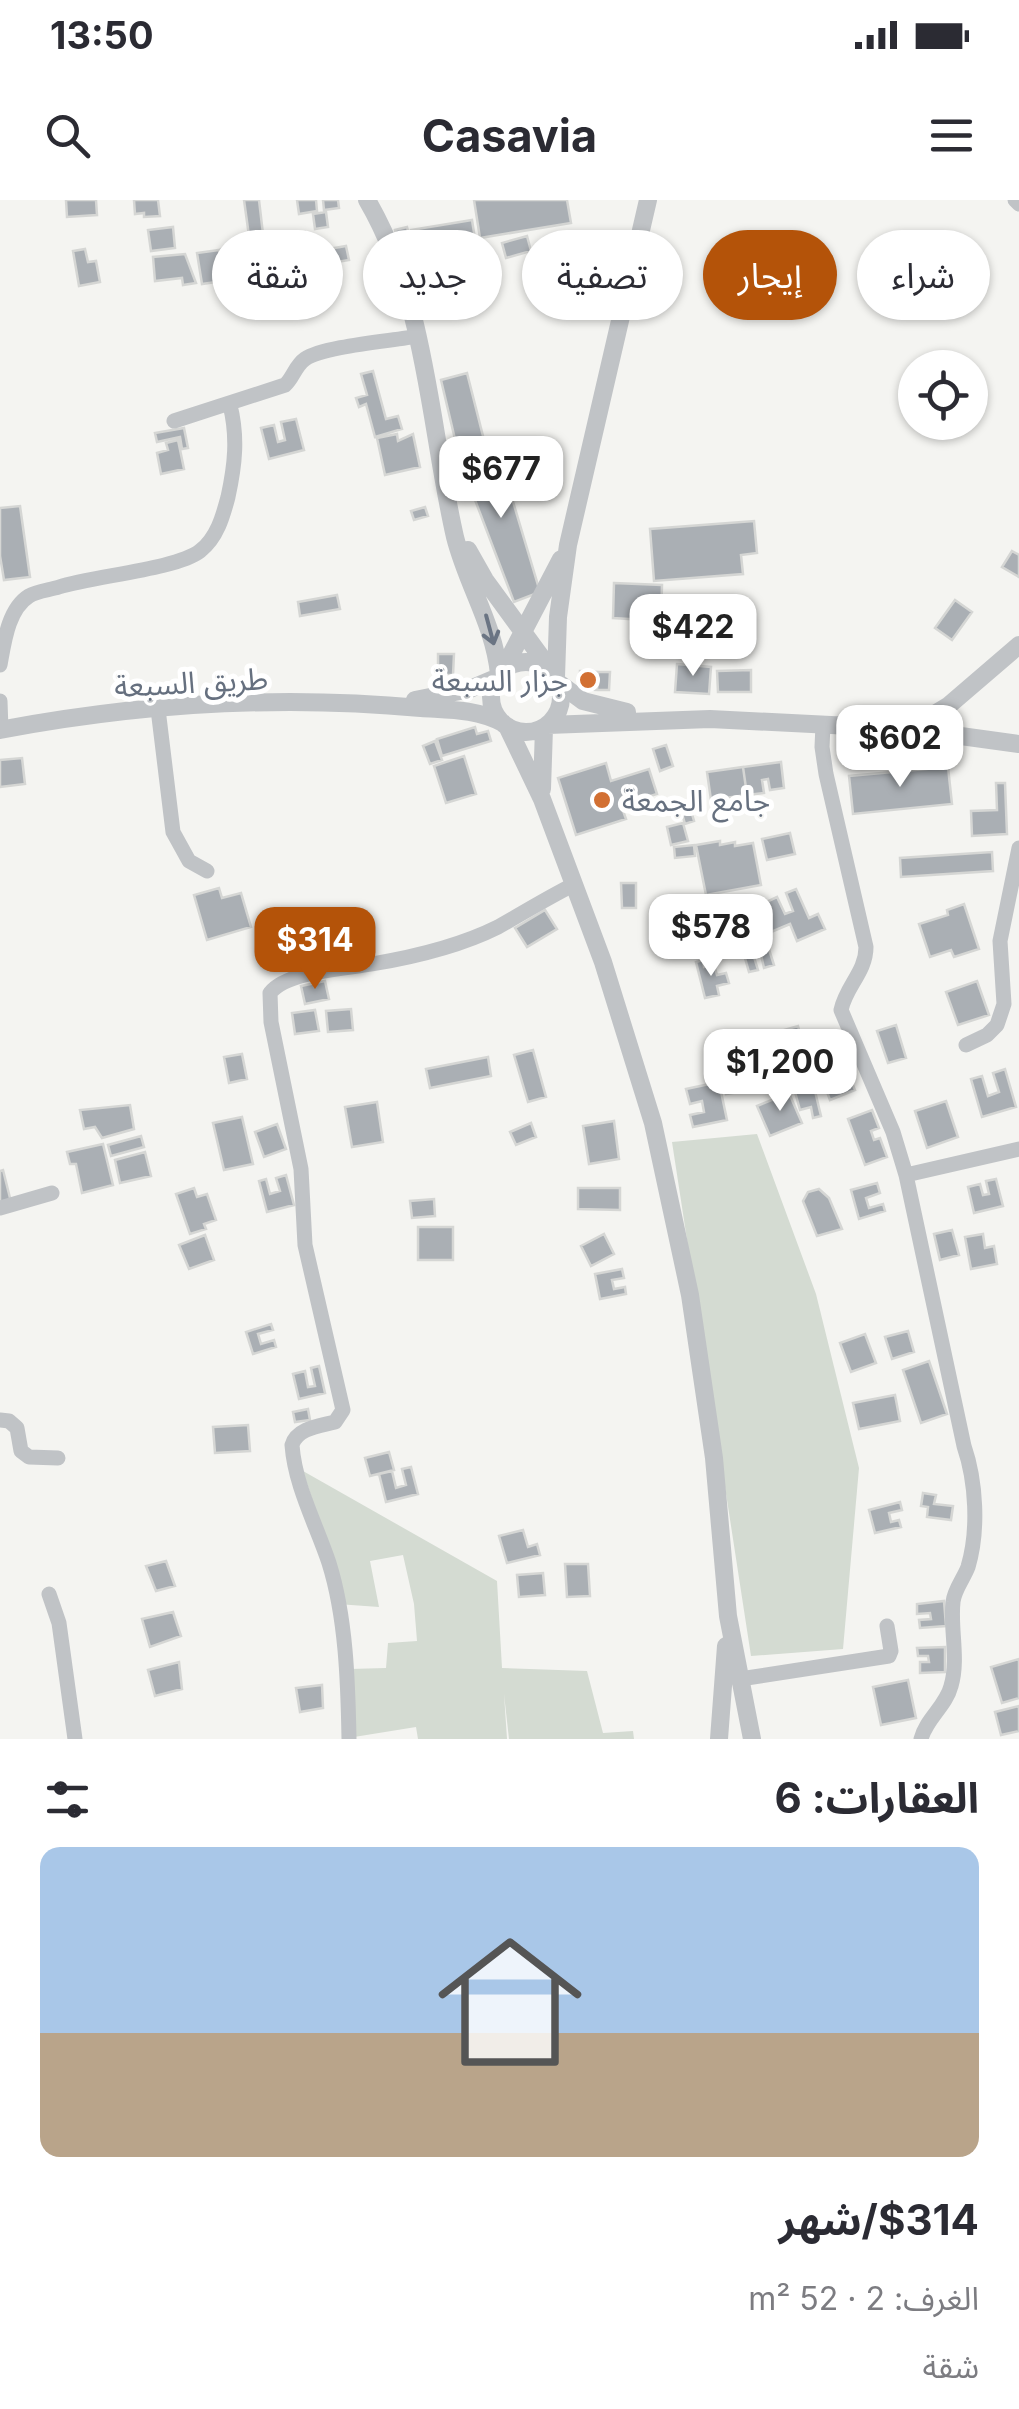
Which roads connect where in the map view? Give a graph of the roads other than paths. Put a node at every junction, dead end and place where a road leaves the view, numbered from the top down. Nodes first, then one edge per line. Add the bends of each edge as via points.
1 (366, 200) edge
2 (648, 200) edge
3 (418, 336) junction
4 (230, 406) junction
5 (174, 421) dead end
6 (452, 522) junction
7 (568, 545) junction
8 (523, 631) junction
9 (1019, 644) edge
10 (0, 666) edge
11 (500, 674) junction
12 (556, 678) junction
13 (0, 701) edge
14 (388, 704) junction
15 (158, 709) junction
16 (662, 719) junction
17 (505, 725) junction
18 (823, 725) junction
19 (546, 726) junction
20 (910, 729) junction
21 (1, 730) edge
22 (1019, 744) edge
23 (542, 799) junction
24 (1019, 848) edge
25 (208, 870) dead end
26 (573, 885) junction
27 (966, 1044) dead end
28 (1019, 1149) edge
29 (906, 1175) junction
30 (52, 1193) dead end
31 (0, 1208) edge
32 (0, 1420) edge
33 (58, 1458) dead end
34 (49, 1594) dead end
35 (728, 1616) junction
36 (887, 1626) dead end
37 (740, 1679) junction
38 (75, 1739) edge
39 (349, 1739) edge
40 (719, 1739) edge
41 (752, 1739) edge
42 (921, 1739) edge

1 - 3 street via 392,251
2 - 7 street
3 - 4 street via 315,354 285,385
3 - 6 street
4 - 5 street
4 - 10 street via 234,472 225,511 200,552 29,596 15,613
6 - 8 street
6 -> 11 street
7 - 8 street
7 - 12 street
8 - 11 street
8 - 12 street
9 - 20 street via 948,706
11 - 12 street via 528,662
11 - 14 street via 443,696
11 - 17 street via 492,702
12 - 16 street via 597,707
12 - 19 street via 560,707
13 - 21 street
14 - 15 street, طريق السبعة
14 - 17 street via 469,711
15 - 21 street, طريق السبعة
15 - 25 street via 173,832 189,861
16 - 18 street
16 - 19 street
17 - 19 street via 521,732
17 - 23 street
18 - 20 street
18 - 29 street via 826,774 866,947 842,1010
19 - 23 street
20 - 22 street
23 - 26 street
24 - 27 street via 1000,941 1004,1004 987,1035
26 - 35 street via 632,1050 677,1232 714,1458
26 - 39 street via 460,942 308,974 270,993 270,1022 301,1170 305,1244 343,1410 335,1422 301,1432 292,1445 335,1586
28 - 29 street
29 - 42 street via 974,1497 969,1564 952,1598 951,1687
30 - 31 street
32 - 33 street via 17,1428 28,1458
34 - 38 street via 60,1623
35 - 37 street
35 - 40 street
36 - 37 street via 889,1656
37 - 41 street

